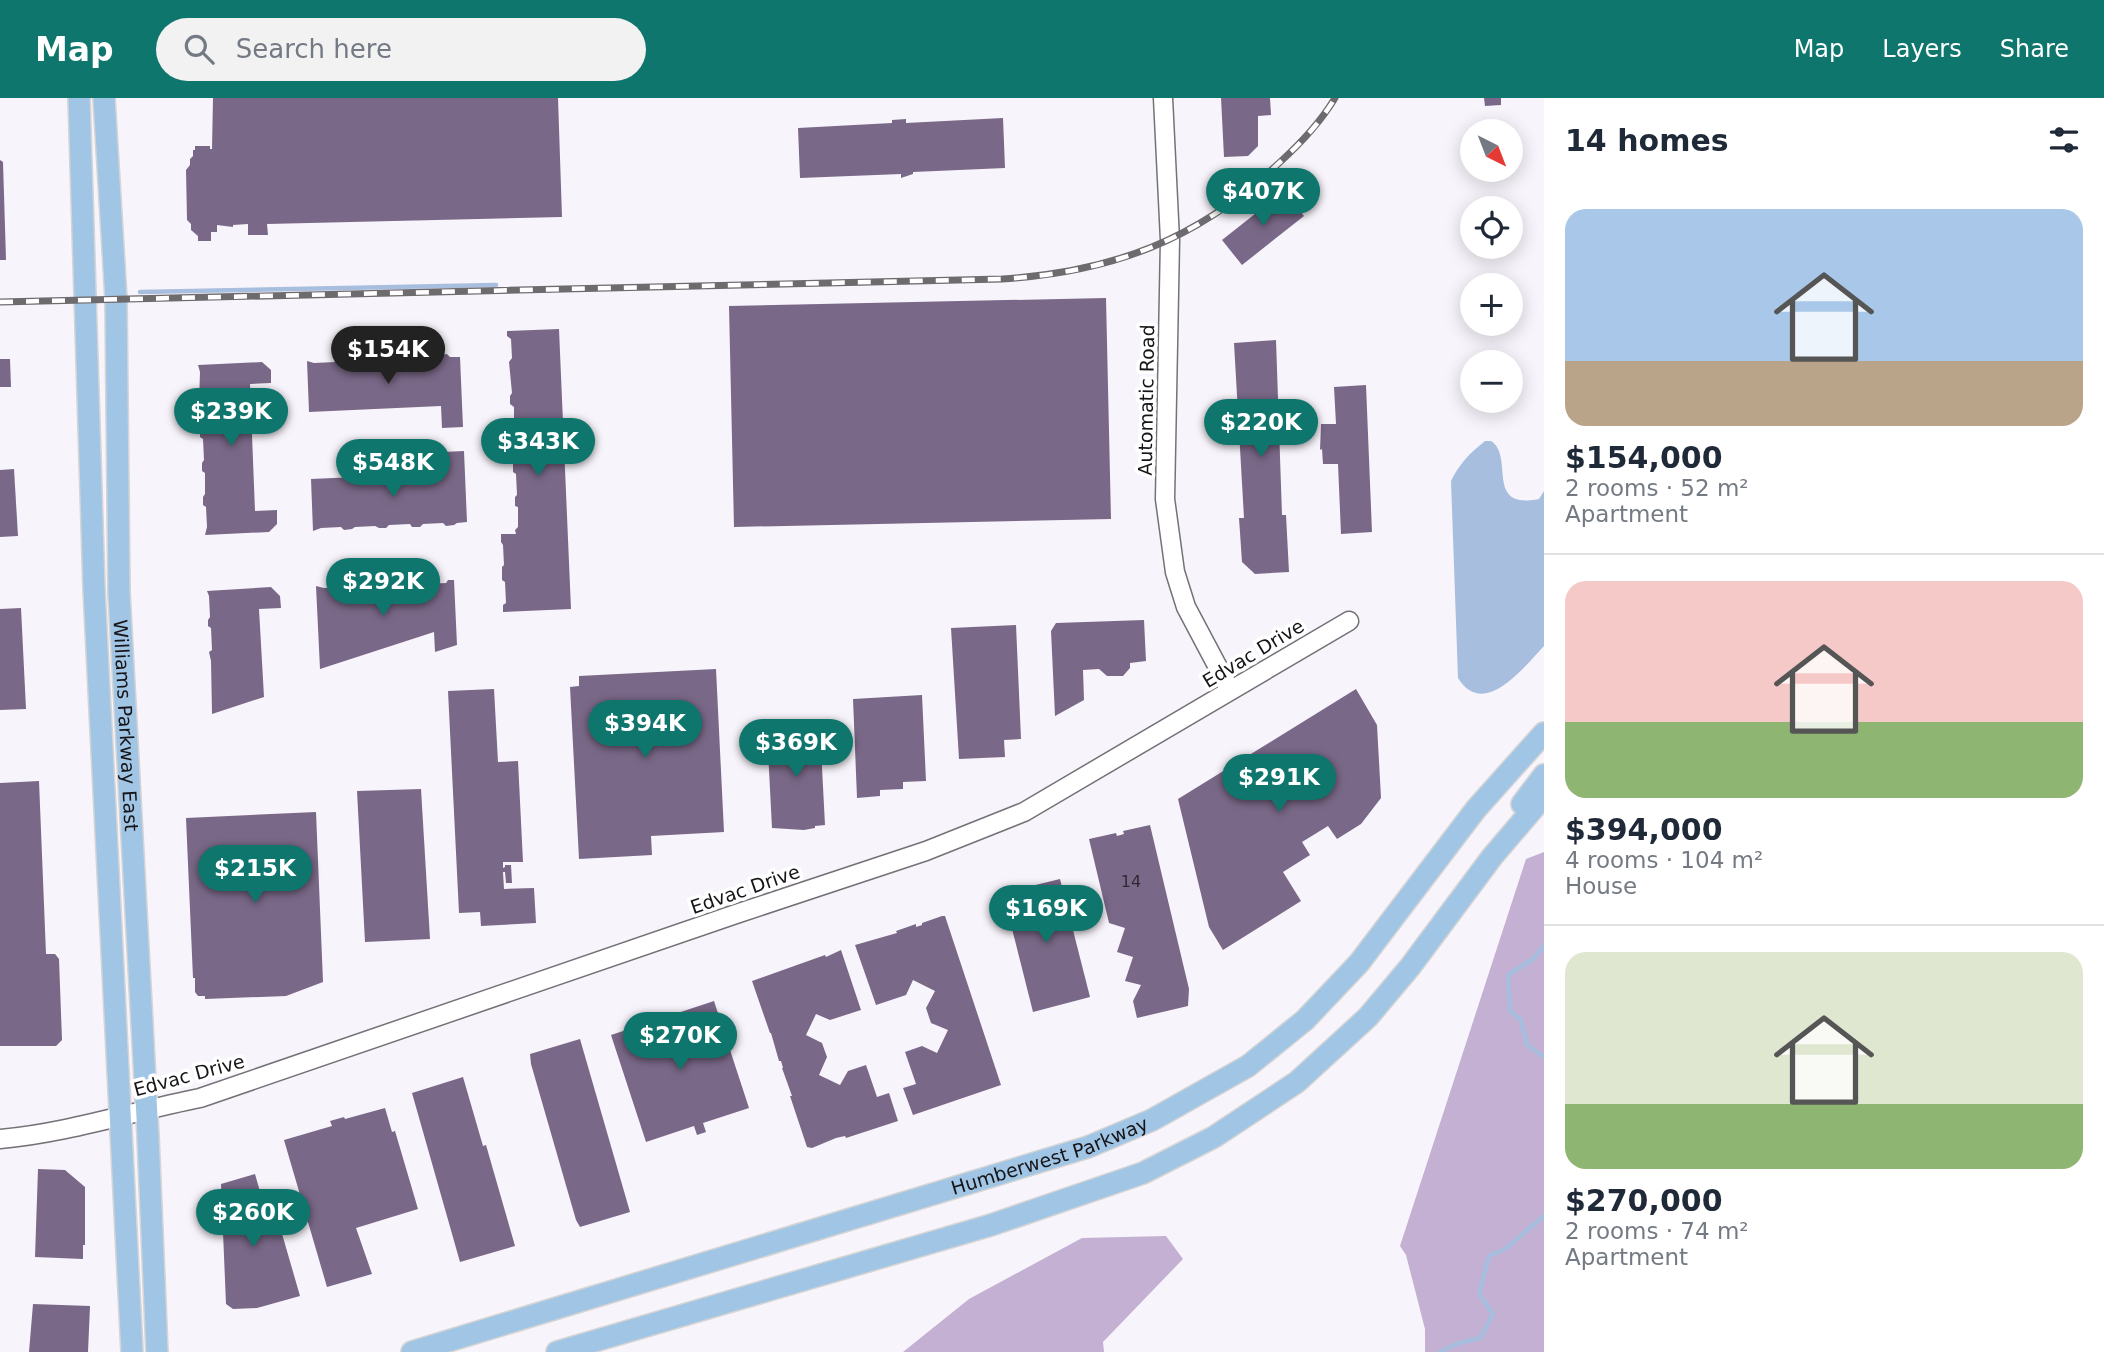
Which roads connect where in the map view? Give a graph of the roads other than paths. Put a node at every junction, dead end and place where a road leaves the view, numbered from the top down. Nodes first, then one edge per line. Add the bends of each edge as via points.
1 (79, 98) edge
2 (104, 98) edge
3 (1163, 98) edge
4 (1349, 621) dead end
5 (1230, 690) junction
6 (1544, 733) edge
7 (1544, 775) edge
8 (1544, 796) edge
9 (1449, 914) junction
10 (146, 1108) junction
11 (119, 1115) junction
12 (0, 1139) edge
13 (132, 1352) edge
14 (157, 1352) edge
15 (412, 1352) edge
16 (557, 1352) edge

1 - 11 main road, Williams Parkway East via 94,582
2 - 10 main road, Williams Parkway East via 116,299 119,592
3 - 5 street, Automatic Road via 1170,240 1165,499 1175,572 1186,607
4 - 5 street, Edvac Drive
5 - 10 street, Edvac Drive via 1024,813 209,1095
6 - 15 main road, Humberwest Parkway via 1476,808 1359,963 1305,1020 1248,1066 1152,1120 1088,1147
7 - 9 main road
8 - 9 main road
9 - 16 main road via 1388,994 1307,1074 1214,1137 1143,1173 991,1225
10 - 11 street, Edvac Drive
10 - 14 main road, Williams Parkway East
11 - 12 street, Edvac Drive
11 - 13 main road, Williams Parkway East

